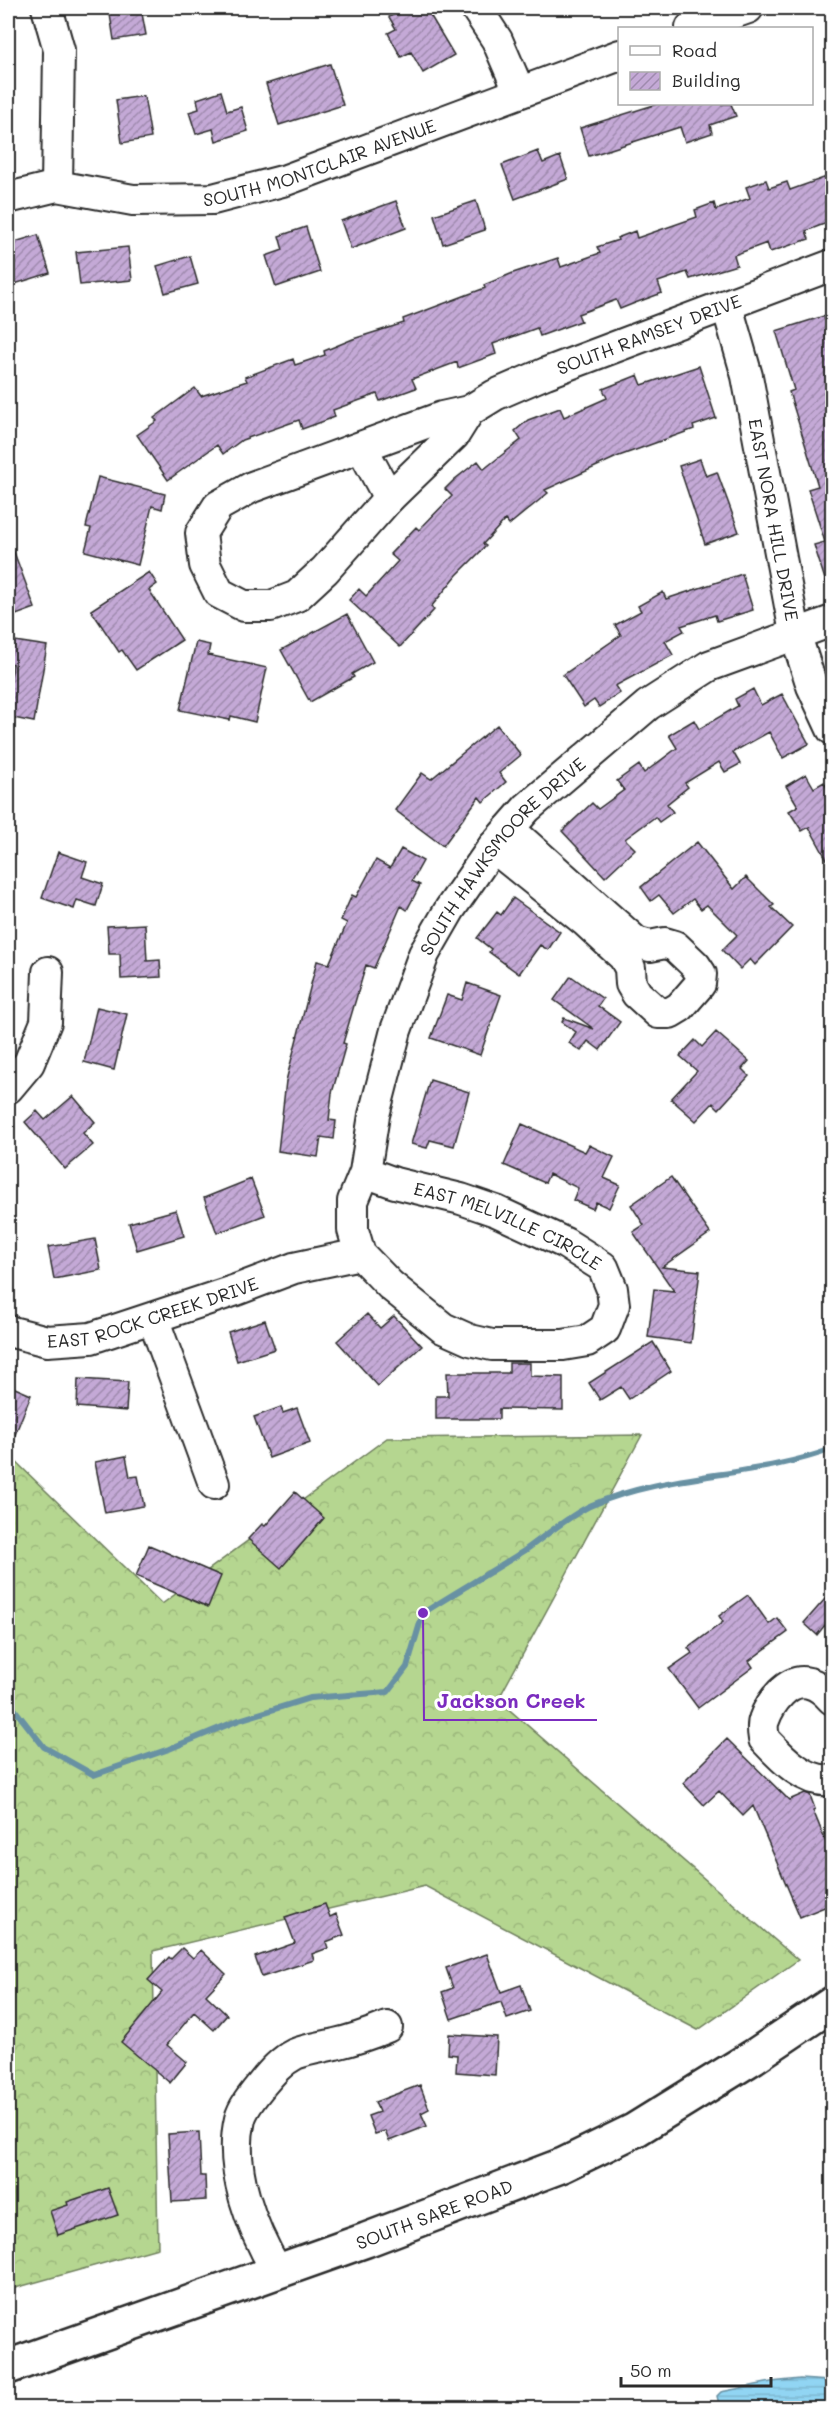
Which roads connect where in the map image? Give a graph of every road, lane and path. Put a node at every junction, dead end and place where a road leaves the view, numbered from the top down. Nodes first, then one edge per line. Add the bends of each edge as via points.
1 (48, 8) edge
2 (476, 8) edge
3 (748, 8) edge
4 (694, 27) edge
5 (618, 56) edge
6 (519, 91) junction
7 (57, 186) junction
8 (8, 198) edge
9 (832, 265) edge
10 (727, 306) junction
11 (469, 411) junction
12 (362, 448) junction
13 (388, 498) junction
14 (832, 621) edge
15 (795, 633) junction
16 (832, 729) edge
17 (501, 838) junction
18 (590, 915) junction
19 (650, 946) junction
20 (630, 968) junction
21 (48, 972) dead end
22 (8, 1088) edge
23 (365, 1173) junction
24 (356, 1242) junction
25 (153, 1318) junction
26 (8, 1331) edge
27 (214, 1484) dead end
28 (832, 1699) edge
29 (832, 1780) edge
30 (832, 2004) edge
31 (387, 2027) dead end
32 (277, 2271) junction
33 (8, 2367) edge

1 - 7 street via 59,50
2 - 6 street via 497,40
3 - 4 street
5 - 6 street, SOUTH MONTCLAIR AVENUE
6 - 7 street, SOUTH MONTCLAIR AVENUE via 286,180 213,199 133,200
7 - 8 street, SOUTH MONTCLAIR AVENUE
9 - 10 street, SOUTH RAMSEY DRIVE
10 - 11 street, SOUTH RAMSEY DRIVE via 546,373
10 - 15 street, EAST NORA HILL DRIVE via 747,376
11 - 12 street, SOUTH RAMSEY DRIVE via 442,417
11 - 13 street, SOUTH RAMSEY DRIVE via 454,435
12 - 13 street
12 - 13 street, SOUTH RAMSEY DRIVE via 252,487 218,506 201,533 205,564 219,593 244,606 271,606 297,596
14 - 15 street, SOUTH HAWKSMOORE DRIVE
15 - 16 street, EAST NORA HILL DRIVE via 812,686
15 - 17 street, SOUTH HAWKSMOORE DRIVE via 709,666 648,705 536,801
17 - 18 street
17 - 23 street, SOUTH HAWKSMOORE DRIVE via 450,909 424,954 396,1030 374,1115
18 - 19 street
18 - 20 street
19 - 20 street
19 - 20 street via 675,946 701,974 700,984 680,1007 670,1013 658,1013 637,994 631,984
21 - 22 street via 46,1022 29,1063
23 - 24 street, SOUTH HAWKSMOORE DRIVE via 353,1201
23 - 24 street, EAST MELVILLE CIRCLE via 496,1211 565,1243 603,1267 614,1305 605,1329 587,1341 492,1345 470,1340 443,1328 390,1285
24 - 25 street, EAST ROCK CREEK DRIVE
25 - 26 street, EAST ROCK CREEK DRIVE via 91,1338 47,1341
25 - 27 street
28 - 29 street via 807,1682 793,1683 779,1695 763,1722 764,1739 789,1764 808,1776
30 - 32 main road, SOUTH SARE ROAD via 635,2130 563,2165
31 - 32 street via 296,2054 276,2067 241,2117 236,2147 240,2176 262,2242
32 - 33 main road, SOUTH SARE ROAD

